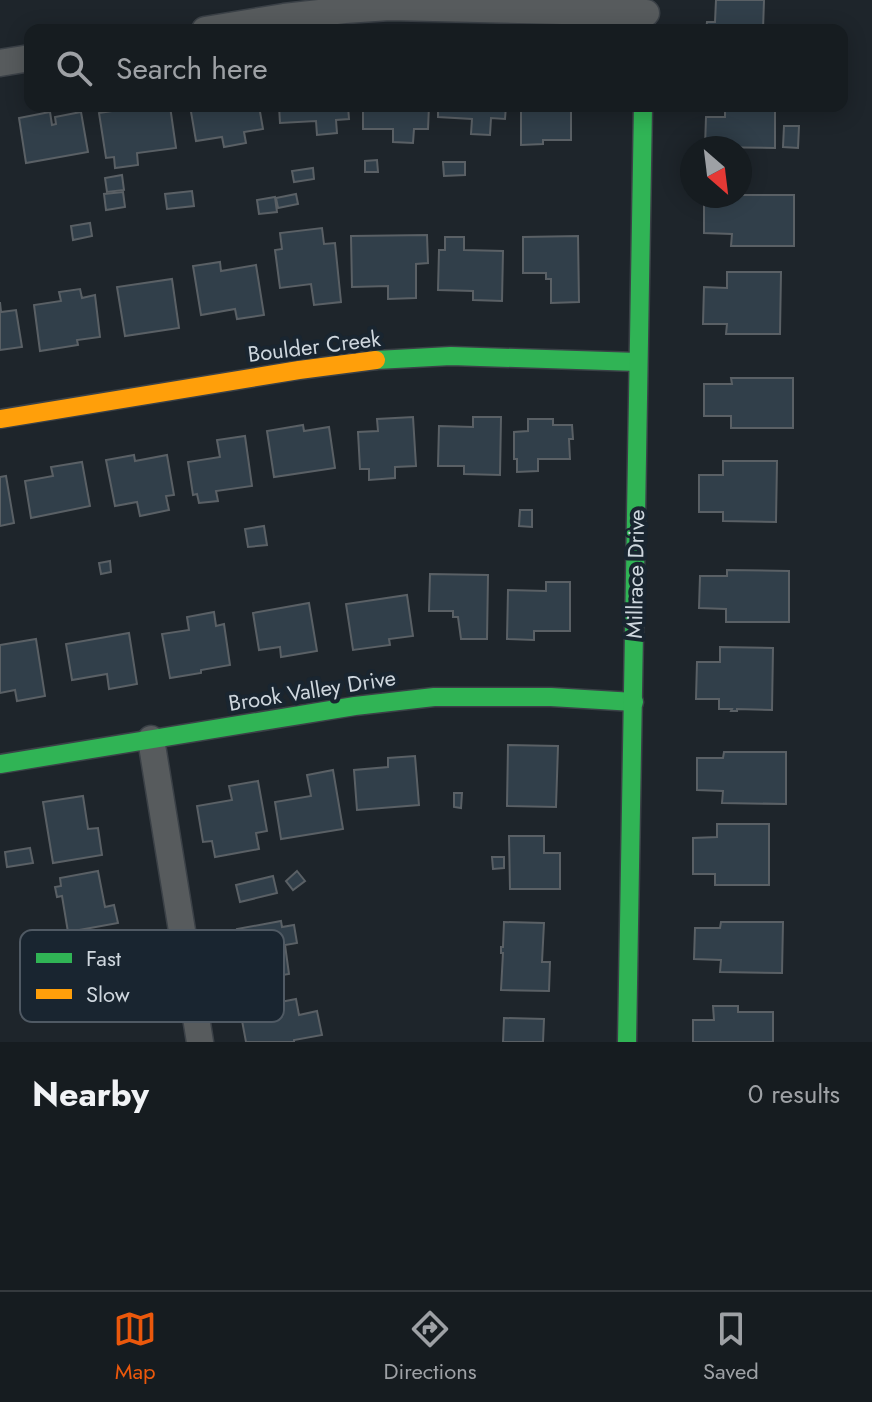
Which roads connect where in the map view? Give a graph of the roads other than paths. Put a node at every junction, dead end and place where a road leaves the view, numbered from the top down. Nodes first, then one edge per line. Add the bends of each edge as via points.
1 (646, 14) edge
2 (241, 24) edge
3 (24, 59) edge
4 (0, 63) edge
5 (643, 112) edge
6 (638, 362) junction
7 (0, 419) edge
8 (634, 702) junction
9 (151, 739) junction
10 (0, 764) edge
11 (182, 930) edge
12 (197, 1022) edge
13 (200, 1042) edge
14 (627, 1042) edge

1 - 2 street via 390,7
3 - 4 street
5 - 6 street, Millrace Drive
6 - 7 street, Boulder Creek via 451,356 375,360
6 - 8 street, Millrace Drive
8 - 9 street, Brook Valley Drive via 434,697
8 - 14 street, Millrace Drive
9 - 10 street, Brook Valley Drive
9 - 11 street
12 - 13 street

